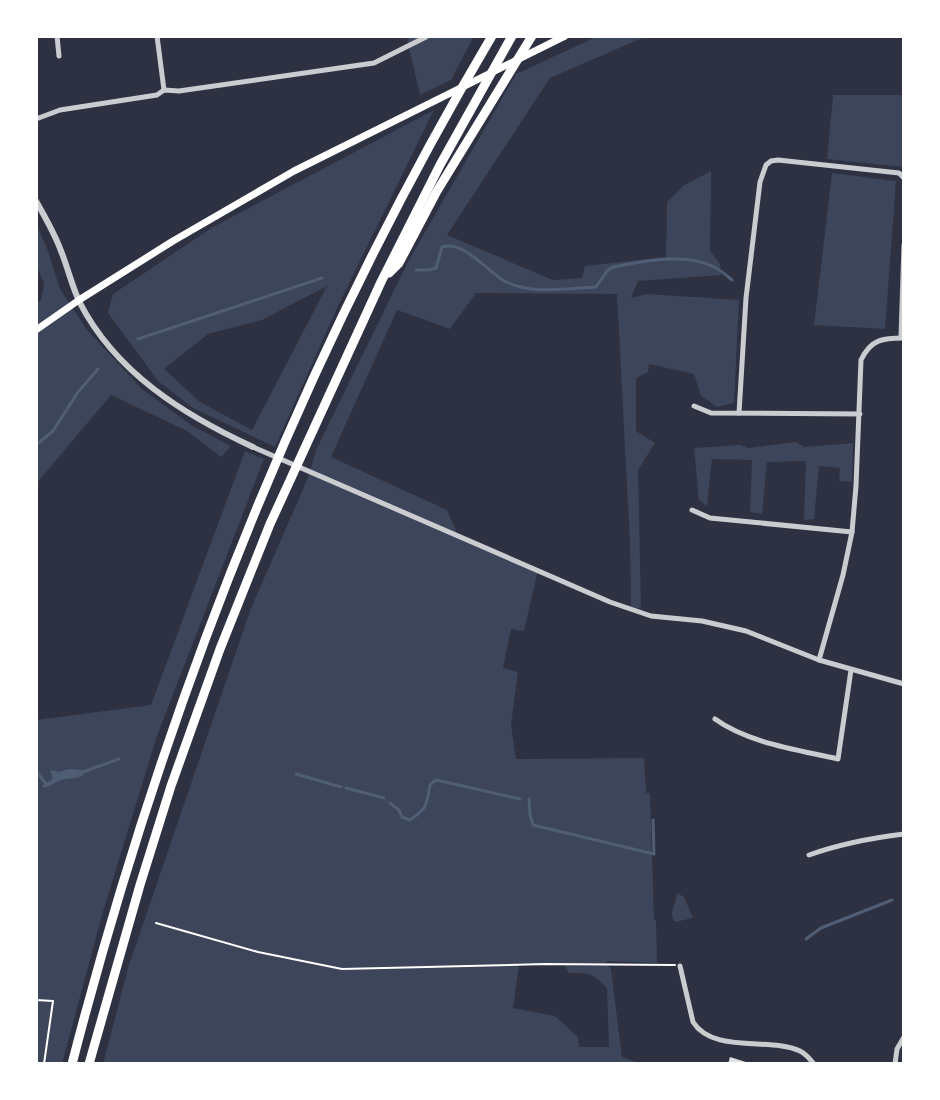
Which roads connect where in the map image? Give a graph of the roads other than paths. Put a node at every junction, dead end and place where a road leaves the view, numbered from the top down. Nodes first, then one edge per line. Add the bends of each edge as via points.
1 (57, 36) edge
2 (157, 36) edge
3 (490, 36) edge
4 (512, 36) edge
5 (532, 36) edge
6 (565, 36) edge
7 (426, 37) edge
8 (59, 56) dead end
9 (164, 90) junction
10 (36, 119) edge
11 (904, 178) edge
12 (36, 201) edge
13 (904, 245) edge
14 (381, 282) junction
15 (79, 300) junction
16 (36, 330) edge
17 (902, 338) edge
18 (694, 406) dead end
19 (739, 413) junction
20 (860, 414) junction
21 (253, 447) joint
22 (692, 510) dead end
23 (852, 532) junction
24 (819, 660) junction
25 (851, 670) junction
26 (904, 684) edge
27 (715, 719) dead end
28 (904, 834) edge
29 (809, 855) dead end
30 (680, 966) road end
31 (904, 1037) edge
32 (72, 1064) edge
33 (89, 1064) edge
34 (814, 1064) edge
35 (895, 1064) edge

1 - 8 street
2 - 9 street
3 - 32 highway via 324,356 237,557 158,773
4 - 14 highway
5 - 14 highway via 399,263
6 - 15 main road via 294,171
7 - 9 street via 374,63
9 - 10 street
11 - 19 street via 899,173 778,160 766,165 748,273
12 - 15 street
13 - 17 street
14 - 33 highway via 270,524 220,649 171,786
15 - 16 main road
15 - 21 street via 100,334 150,387 208,426
17 - 20 street via 881,339 865,352
18 - 19 street via 711,413
19 - 20 street
20 - 23 street
21 - 24 street via 610,602 651,616 746,631
22 - 23 street via 710,518
23 - 24 street
24 - 25 street
25 - 26 street
25 - 27 street via 838,759 729,730
28 - 29 street
30 - 34 street via 697,1028 732,1042 793,1049
31 - 35 street

